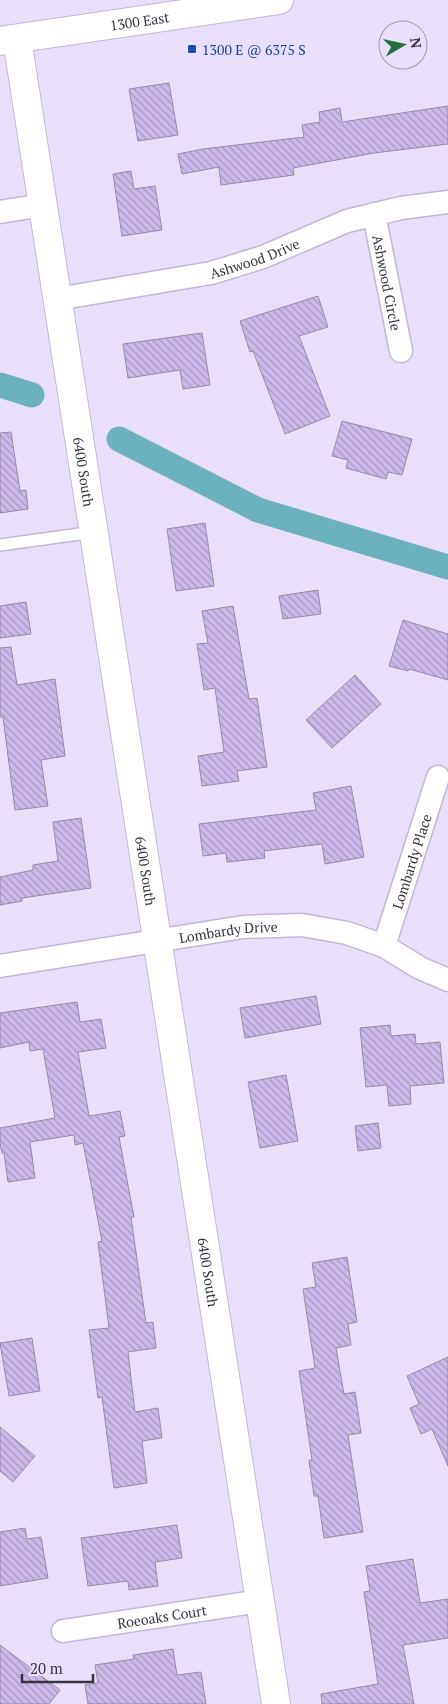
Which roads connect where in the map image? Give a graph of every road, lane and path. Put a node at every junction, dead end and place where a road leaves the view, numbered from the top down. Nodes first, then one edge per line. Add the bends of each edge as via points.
1 (279, 0) edge
2 (8, 40) edge
3 (448, 202) edge
4 (43, 205) junction
5 (0, 212) edge
6 (374, 214) junction
7 (57, 299) junction
8 (401, 352) dead end
9 (94, 532) junction
10 (0, 545) edge
11 (438, 777) dead end
12 (157, 940) junction
13 (384, 946) junction
14 (0, 966) edge
15 (448, 980) edge
16 (260, 1601) junction
17 (63, 1631) dead end
18 (276, 1704) edge

1 - 2 street, 1300 East
2 - 4 street, 6400 South
3 - 6 street, Ashwood Drive
4 - 5 street
4 - 7 street, 6400 South
6 - 7 street, Ashwood Drive via 347,221 263,257 211,273
6 - 8 street, Ashwood Circle
7 - 9 street, 6400 South
9 - 10 lane
9 - 12 street, 6400 South
11 - 13 street, Lombardy Place
12 - 13 street, Lombardy Drive via 243,927 302,925 347,933
12 - 14 street, Lombardy Drive
12 - 16 street, 6400 South
13 - 15 street, Lombardy Drive via 420,968
16 - 17 street, Roeoaks Court
16 - 18 street, 6400 South

